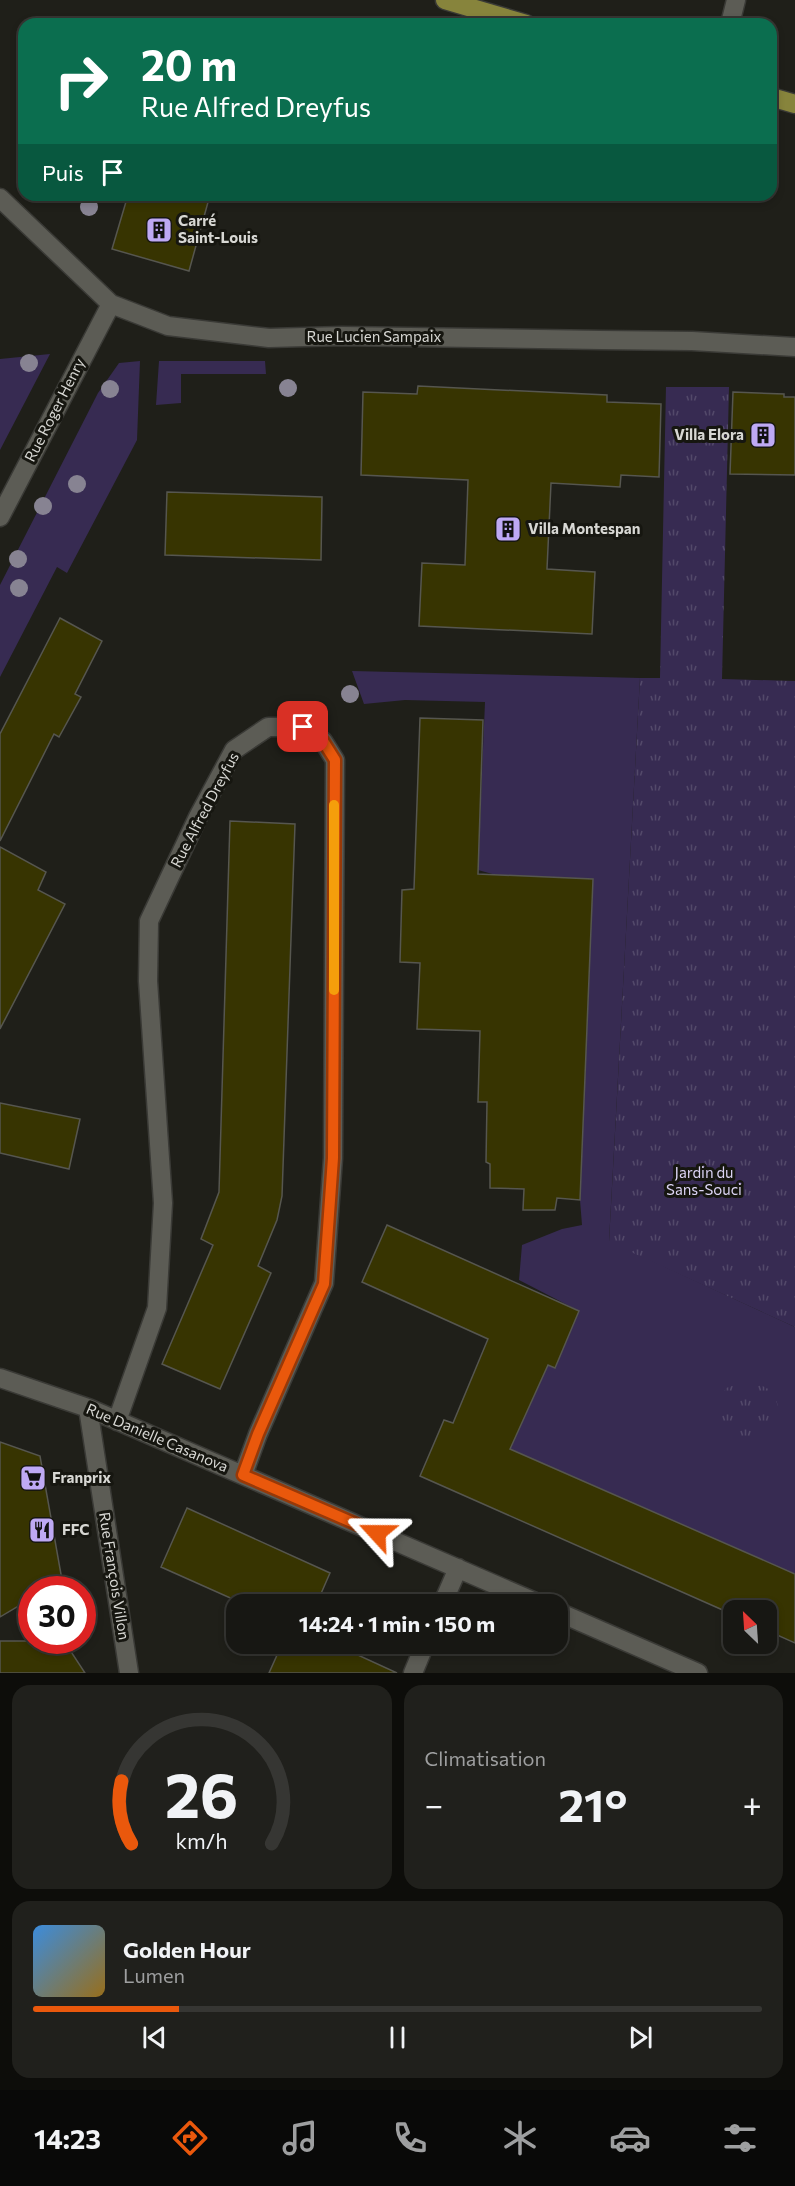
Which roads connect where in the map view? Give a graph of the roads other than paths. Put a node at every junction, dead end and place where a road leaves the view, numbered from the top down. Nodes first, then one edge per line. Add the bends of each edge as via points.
1 (445, 0) edge
2 (736, 0) edge
3 (506, 18) edge
4 (732, 18) edge
5 (777, 99) edge
6 (795, 104) edge
7 (0, 198) edge
8 (111, 304) junction
9 (795, 347) edge
10 (0, 517) edge
11 (0, 1378) edge
12 (88, 1408) junction
13 (117, 1421) junction
14 (243, 1475) junction
15 (458, 1568) junction
16 (447, 1594) edge
17 (517, 1594) edge
18 (568, 1616) edge
19 (421, 1654) edge
20 (129, 1673) edge
21 (412, 1673) edge
22 (698, 1673) edge

1 - 3 main road
2 - 4 street
5 - 6 main road
7 - 8 street, Rue Lucien Sampaix
8 - 9 street, Rue Lucien Sampaix via 168,326 269,338 589,339
8 - 10 street, Rue Roger Henry
11 - 12 street, Rue Danielle Casanova
12 - 13 street, Rue Danielle Casanova
12 - 20 street, Rue François Villon
13 - 14 street, Rue Danielle Casanova
13 - 14 street, Rue Alfred Dreyfus via 157,1308 163,1203 147,981 148,921 234,750 267,727 303,727 323,741 335,760 333,1158 324,1284
14 - 15 street, Rue Danielle Casanova
15 - 16 street
15 - 17 street, Rue Danielle Casanova
18 - 22 street
19 - 21 street

